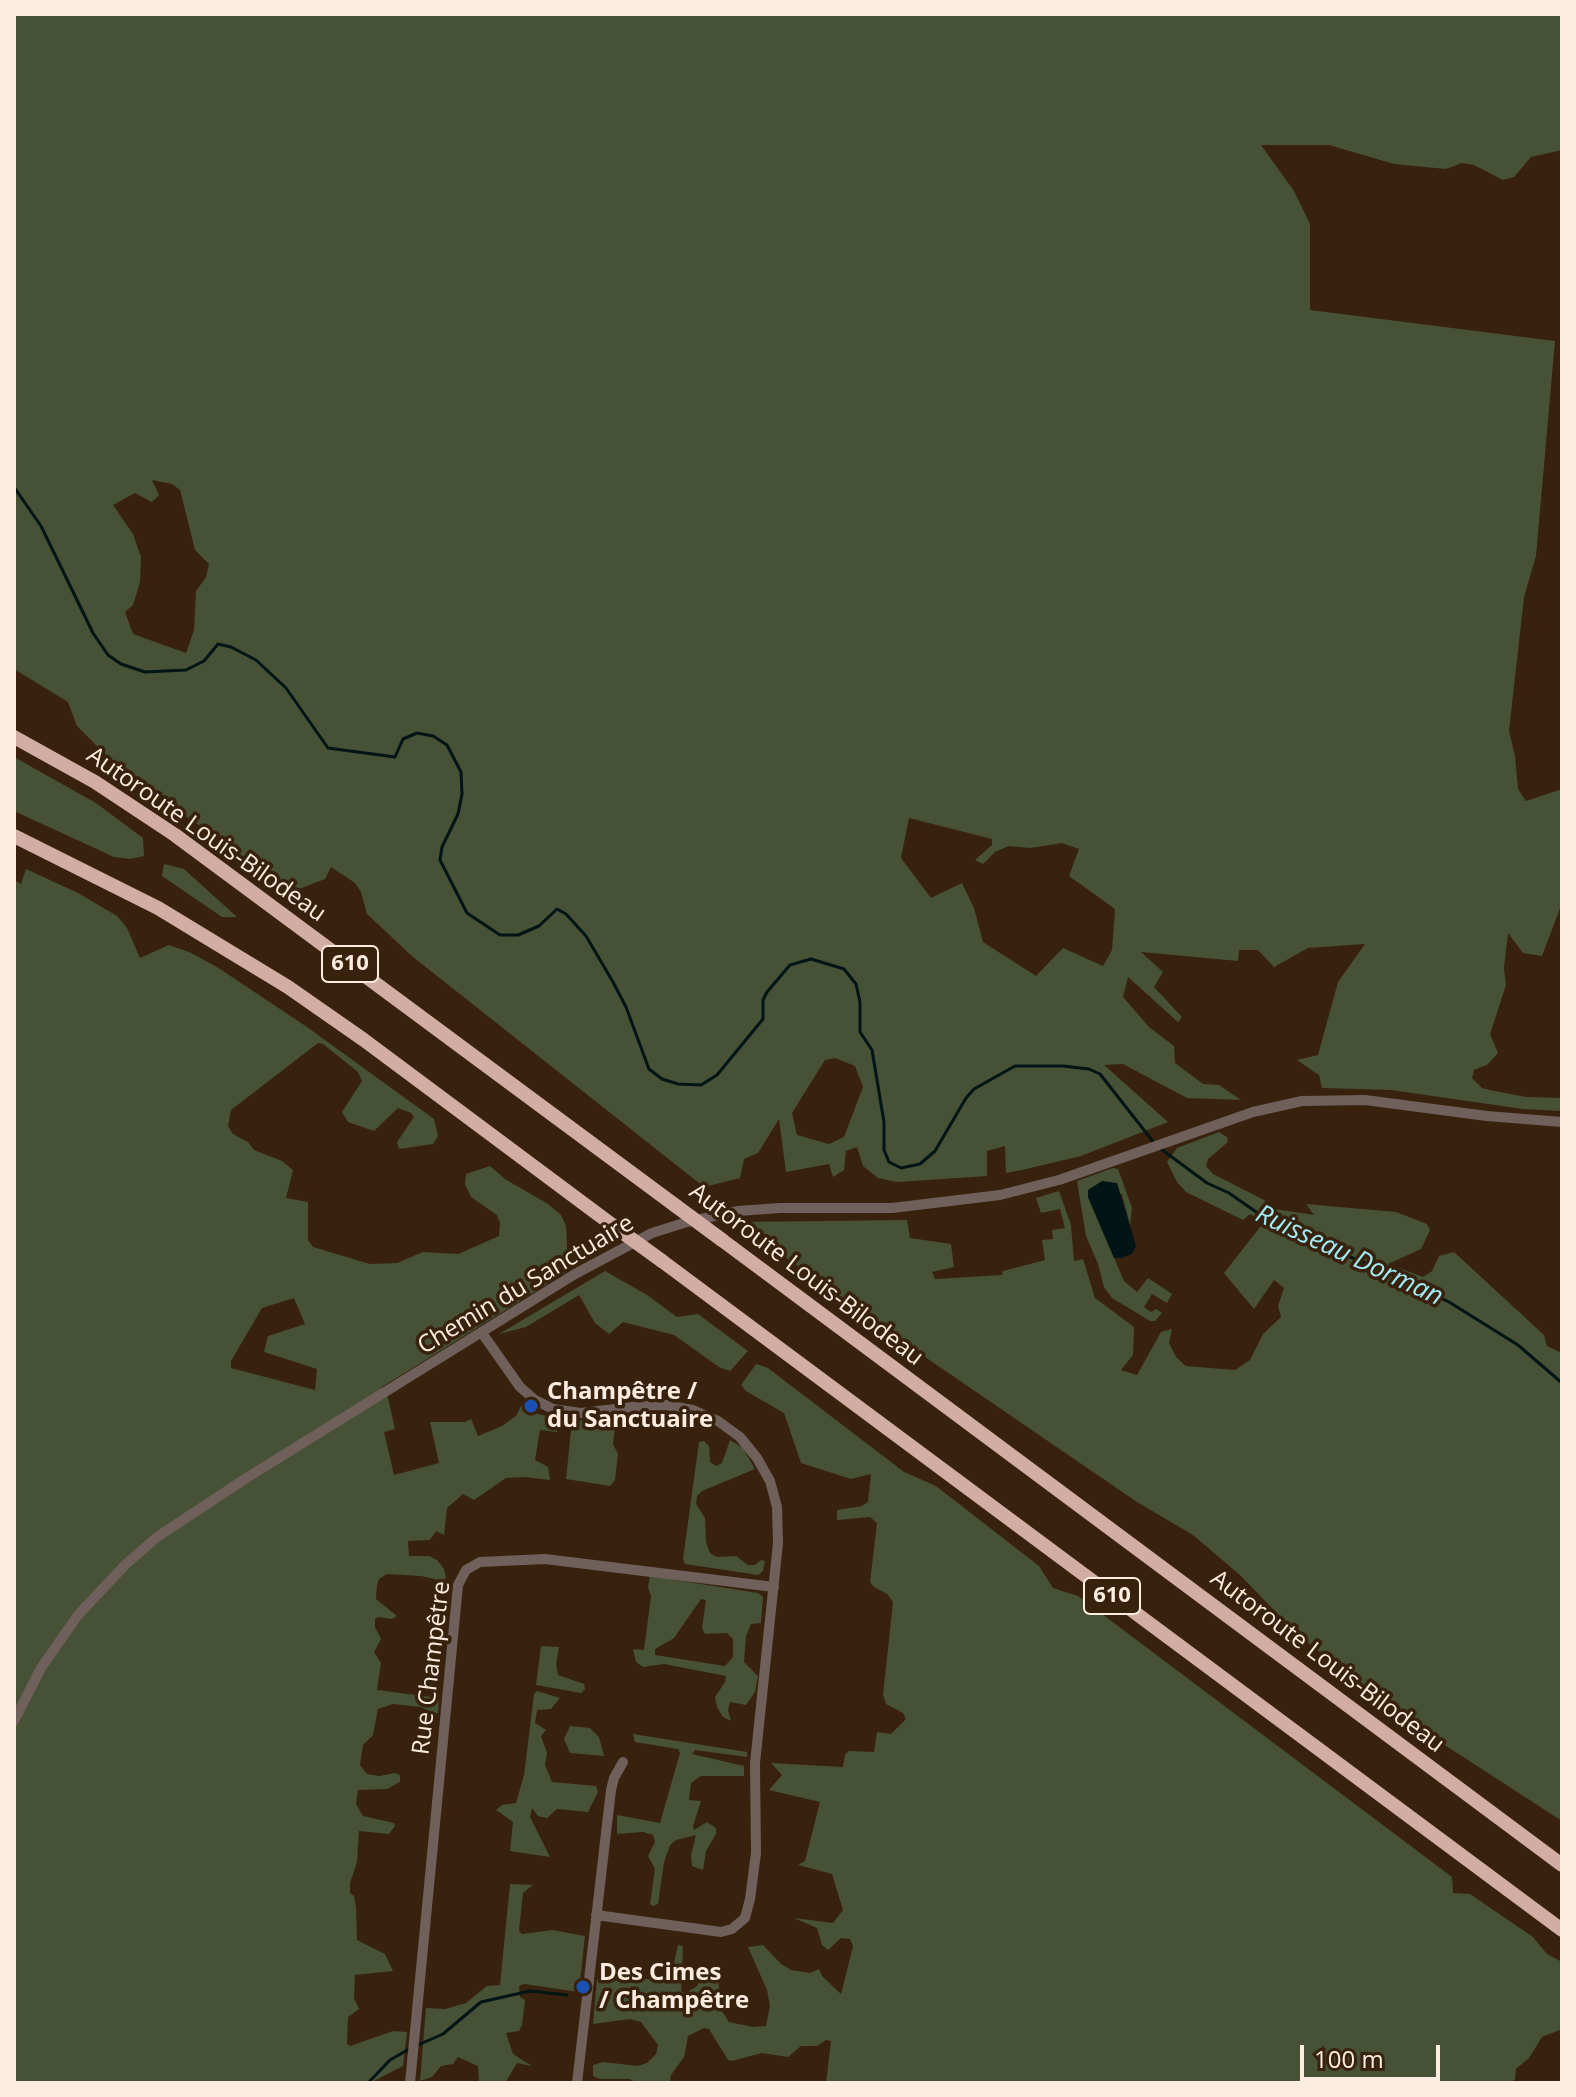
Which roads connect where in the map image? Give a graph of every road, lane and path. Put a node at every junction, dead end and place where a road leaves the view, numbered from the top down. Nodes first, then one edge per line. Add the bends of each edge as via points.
1 (14, 737) edge
2 (14, 836) edge
3 (1562, 1122) edge
4 (482, 1333) junction
5 (774, 1587) junction
6 (14, 1721) edge
7 (623, 1762) dead end
8 (1562, 1865) edge
9 (596, 1915) junction
10 (1562, 1930) edge
11 (410, 2083) edge
12 (577, 2083) edge

1 - 8 highway, Autoroute Louis-Bilodeau / 610, bridge via 175,835
2 - 10 highway, 610, bridge via 158,908 275,979 382,1054
3 - 4 street, Chemin du Sanctuaire via 1392,1102 1316,1100 1253,1112 1053,1182 975,1199 892,1208 749,1210 687,1222 613,1252
4 - 5 street via 515,1382 544,1405 581,1413 680,1407 718,1421 740,1437 774,1494 779,1532
4 - 6 street, Chemin du Sanctuaire via 141,1550 70,1626
5 - 9 street via 756,1751 755,1863 745,1918 721,1932
5 - 11 street, Rue Champêtre via 545,1559 480,1562 466,1570 458,1585
7 - 9 street via 611,1790
9 - 12 street

